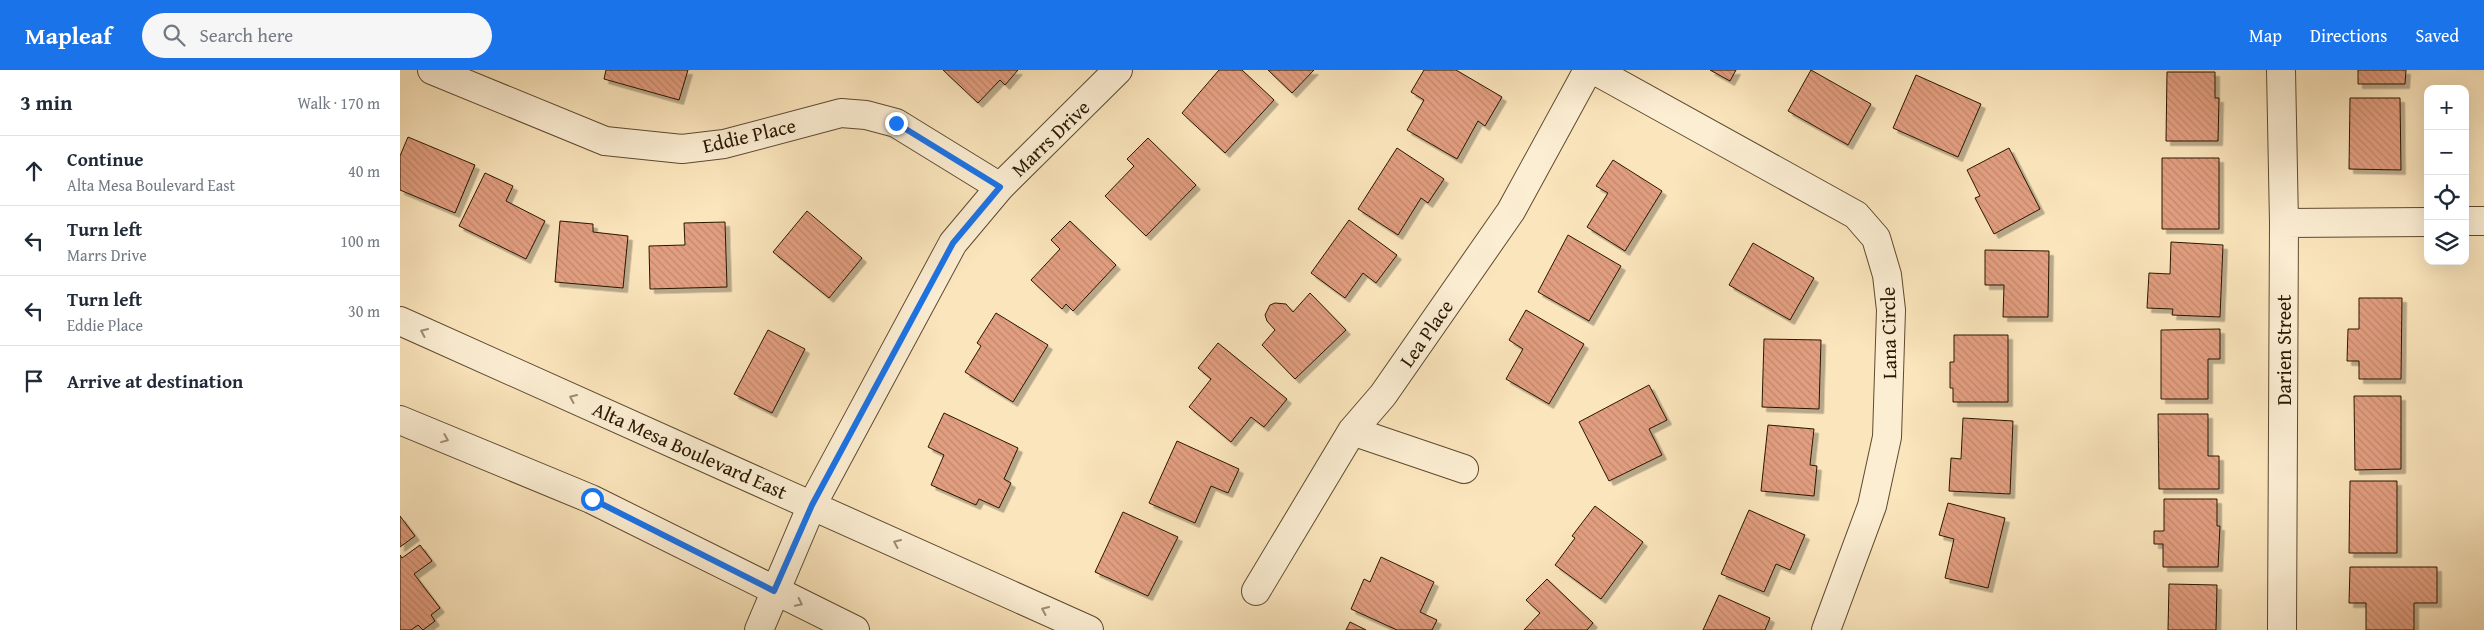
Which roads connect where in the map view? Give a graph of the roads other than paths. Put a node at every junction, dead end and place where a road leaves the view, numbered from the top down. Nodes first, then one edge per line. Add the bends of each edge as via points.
1 (432, 70) edge
2 (1118, 70) edge
3 (1588, 70) edge
4 (1594, 70) edge
5 (2282, 70) edge
6 (1000, 187) junction
7 (2469, 221) edge
8 (2484, 221) edge
9 (2424, 222) edge
10 (2284, 223) junction
11 (400, 322) edge
12 (400, 420) edge
13 (1352, 431) junction
14 (1464, 469) dead end
15 (812, 505) junction
16 (774, 591) junction
17 (1256, 591) dead end
18 (760, 630) edge
19 (855, 630) edge
20 (1089, 630) edge
21 (1826, 630) edge
22 (2282, 630) edge

1 - 6 street, Eddie Place via 605,140 672,148 724,144 841,113 866,115 896,123
2 - 6 street, Marrs Drive
3 - 13 street, Lea Place via 1511,211 1383,395
4 - 21 street, Lana Circle via 1856,216 1876,238 1887,275 1891,310 1887,436 1872,506
5 - 10 street, Darien Street
6 - 15 street, Marrs Drive via 953,243
7 - 8 street
9 - 10 street
10 - 22 street, Darien Street
15 -> 11 street, Alta Mesa Boulevard East
12 -> 16 street via 592,499
13 - 14 street
13 - 17 street, Lea Place
15 - 16 street, Marrs Drive
20 -> 15 street, Alta Mesa Boulevard East
16 - 18 street, Marrs Drive
16 -> 19 street

